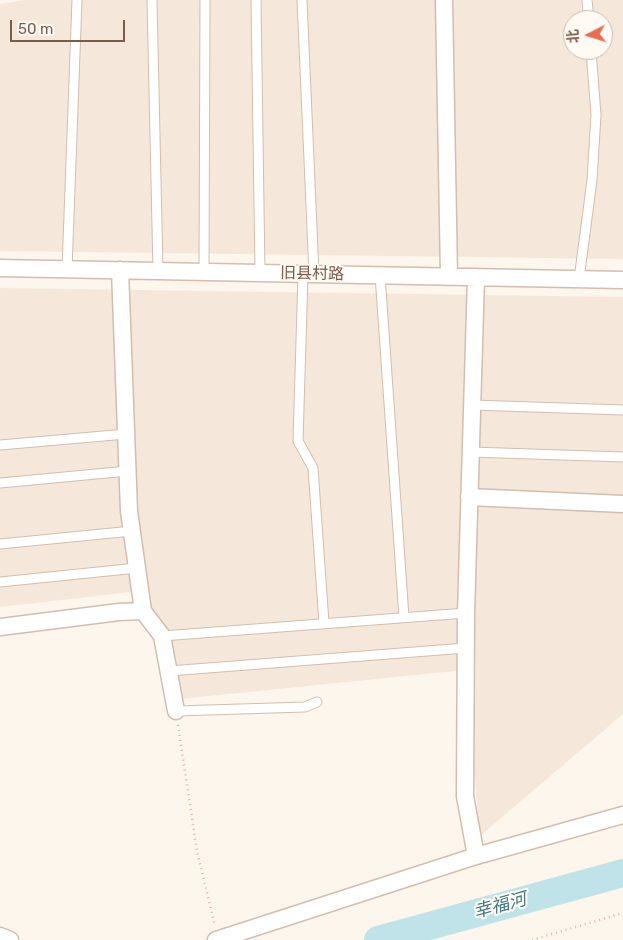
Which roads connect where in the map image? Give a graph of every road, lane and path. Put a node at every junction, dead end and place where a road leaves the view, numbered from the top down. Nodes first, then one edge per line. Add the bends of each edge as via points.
1 (78, 0) edge
2 (152, 0) edge
3 (204, 0) edge
4 (256, 0) edge
5 (302, 0) edge
6 (444, 0) edge
7 (592, 60) edge
8 (0, 268) edge
9 (67, 269) junction
10 (120, 270) junction
11 (158, 271) junction
12 (204, 272) junction
13 (260, 273) junction
14 (309, 274) junction
15 (380, 275) junction
16 (449, 276) junction
17 (476, 277) junction
18 (579, 279) junction
19 (623, 280) edge
20 (472, 405) junction
21 (623, 410) edge
22 (126, 434) junction
23 (0, 445) edge
24 (471, 452) junction
25 (623, 457) edge
26 (128, 471) junction
27 (0, 483) edge
28 (469, 498) junction
29 (623, 504) edge
30 (132, 531) junction
31 (0, 544) edge
32 (137, 568) junction
33 (0, 582) edge
34 (143, 611) junction
35 (466, 613) junction
36 (404, 617) junction
37 (324, 623) junction
38 (0, 627) edge
39 (162, 636) junction
40 (466, 648) junction
41 (169, 672) junction
42 (317, 702) dead end
43 (176, 711) junction
44 (623, 815) edge
45 (476, 856) junction
46 (623, 913) edge
47 (0, 936) edge
48 (10, 940) edge
49 (217, 940) edge
50 (532, 940) edge

1 - 9 lane
2 - 11 lane
3 - 12 lane
4 - 13 lane
5 - 14 lane
6 - 16 street
7 - 18 lane via 596,115 592,180
8 - 9 street, 旧县村路
9 - 10 street, 旧县村路
10 - 11 street, 旧县村路
10 - 22 street
11 - 12 street, 旧县村路
12 - 13 street, 旧县村路
13 - 14 street, 旧县村路
14 - 15 street, 旧县村路
14 - 37 lane via 298,441 313,468
15 - 16 street, 旧县村路
15 - 36 lane
16 - 17 street, 旧县村路
17 - 18 street, 旧县村路
17 - 20 street
18 - 19 street, 旧县村路
20 - 21 lane
20 - 24 street
22 - 23 lane
22 - 26 street
24 - 25 lane
24 - 28 street
26 - 27 lane
26 - 30 street
28 - 29 street
28 - 35 street
30 - 31 lane
30 - 32 street
32 - 33 lane
32 - 34 street
34 - 38 street
34 - 39 street
35 - 36 lane
35 - 40 street
36 - 37 lane
37 - 39 lane
39 - 41 street
40 - 41 lane
40 - 45 street via 465,796
41 - 43 street
42 - 43 lane via 305,707
43 - 49 path via 197,851
44 - 45 street
45 - 49 street
46 - 50 path
47 - 48 street

